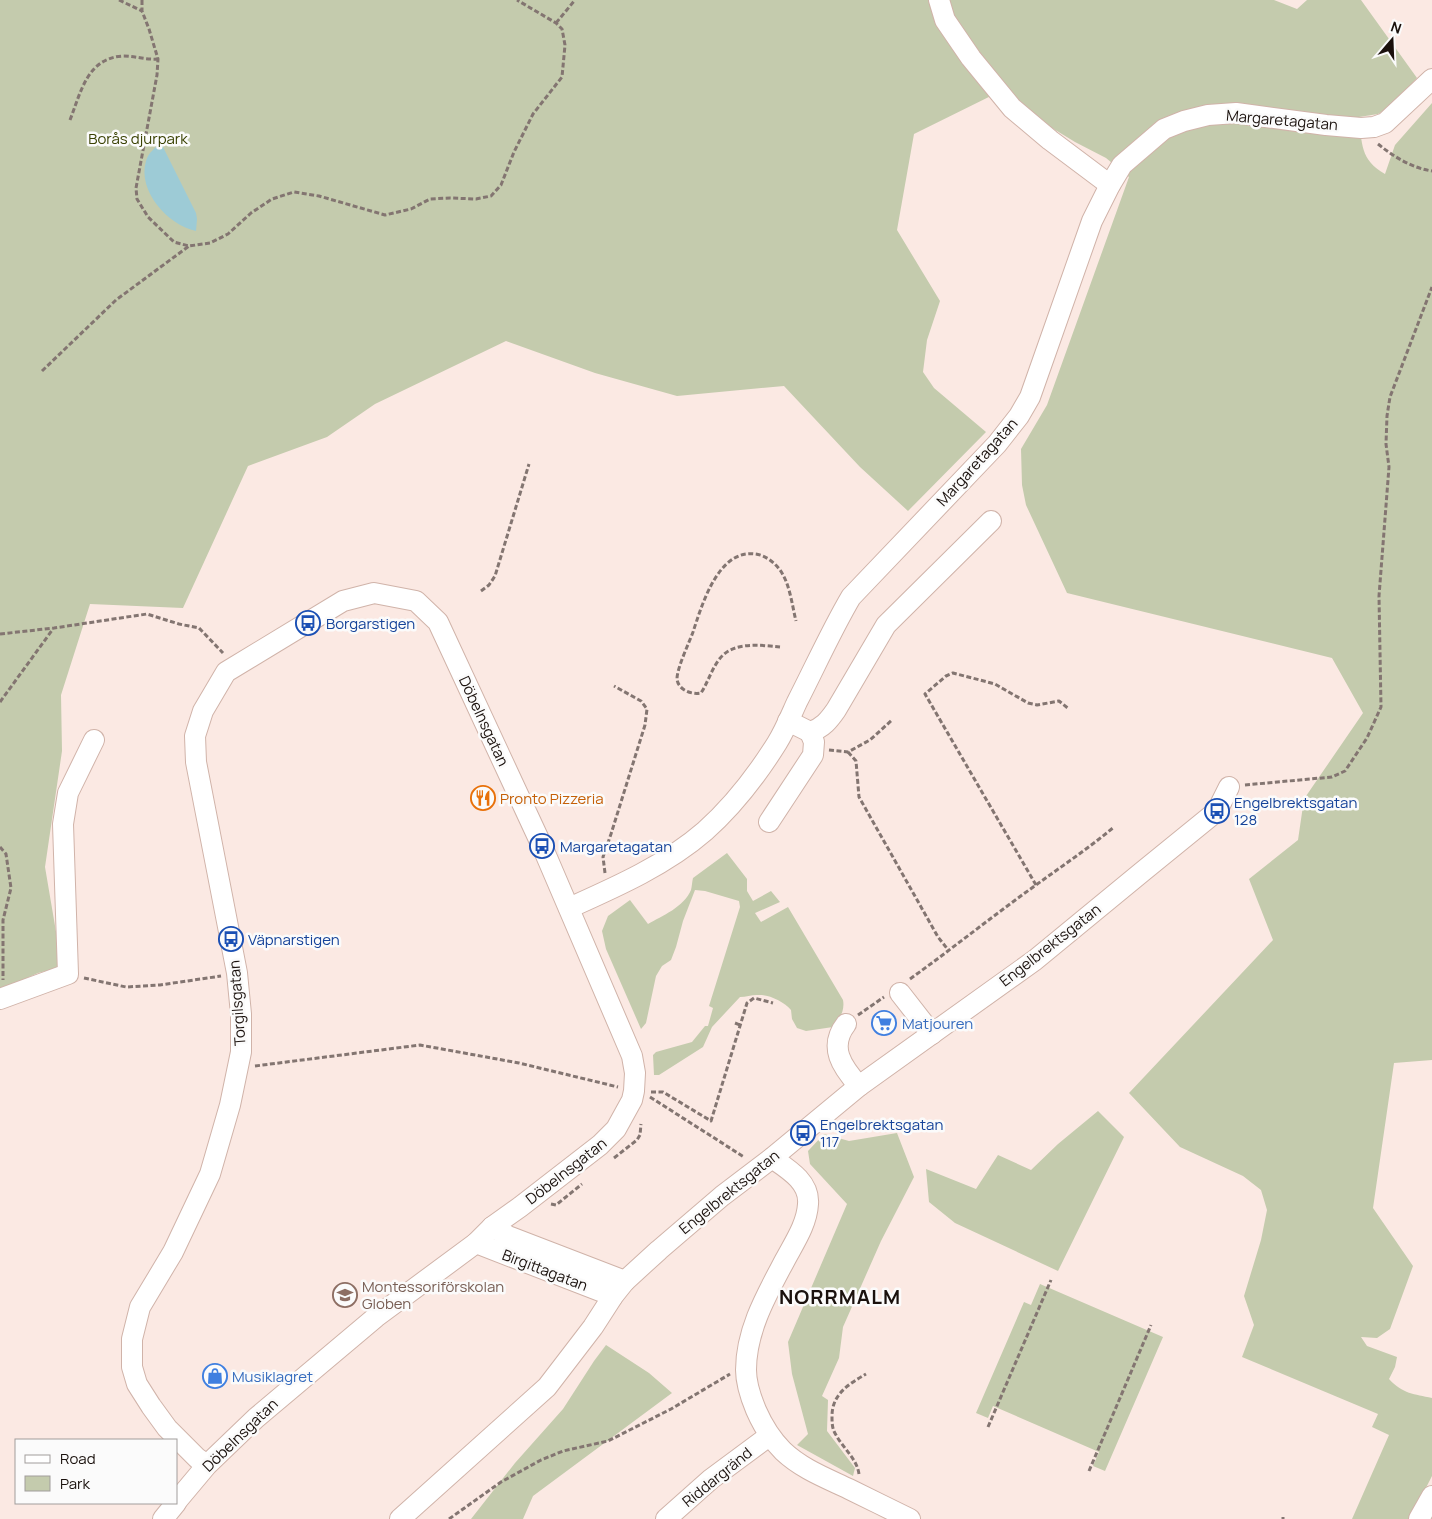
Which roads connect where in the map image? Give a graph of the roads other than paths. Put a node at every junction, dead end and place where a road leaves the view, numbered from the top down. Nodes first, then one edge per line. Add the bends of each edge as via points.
1 (939, 0) edge
2 (1432, 79) edge
3 (1110, 185) junction
4 (991, 521) dead end
5 (374, 593) joint
6 (788, 721) junction
7 (94, 740) dead end
8 (812, 741) junction
9 (1229, 787) road end
10 (769, 822) dead end
11 (569, 908) junction
12 (898, 989) road end
13 (3, 998) edge
14 (846, 1024) road end
15 (932, 1034) junction
16 (859, 1086) junction
17 (772, 1158) junction
18 (492, 1227) junction
19 (476, 1243) junction
20 (619, 1288) junction
21 (769, 1436) junction
22 (207, 1465) junction
23 (1432, 1496) edge
24 (178, 1501) edge
25 (175, 1504) edge
26 (163, 1519) edge
27 (400, 1519) edge
28 (666, 1519) edge
29 (910, 1519) edge
30 (1419, 1519) edge

1 - 3 street via 945,20 1012,108
2 - 3 street, Margaretagatan via 1386,123 1374,127 1236,114 1208,115 1184,121 1164,129 1122,165
3 - 6 street, Margaretagatan via 1092,221 1030,397 1019,416 998,444 851,597 833,626
4 - 8 street via 886,625 836,710
5 - 11 street, Döbelnsgatan via 416,601 438,622
5 - 22 street, Torgilsgatan via 343,601 226,672 203,711 195,736 196,762 237,973 242,1037 230,1106 210,1174 173,1252 140,1308 132,1339 132,1367 137,1384 167,1428
6 - 8 street
6 - 11 street, Margaretagatan via 754,778 704,832 660,863
7 - 13 street via 68,793 63,824 68,974
8 - 10 street via 813,755
9 - 15 street, Engelbrektsgatan via 1217,811 1035,960
11 - 18 street, Döbelnsgatan via 632,1056 635,1073 647,1093 600,1146
12 - 15 street
14 - 16 street via 838,1036 838,1049 844,1067
15 - 16 street, Engelbrektsgatan
16 - 17 street, Engelbrektsgatan
17 - 20 street, Engelbrektsgatan via 722,1196
17 - 21 street via 794,1173 804,1187 809,1203 803,1224 761,1306 749,1348 746,1371 751,1398
18 - 19 street, Döbelnsgatan
18 - 20 street, Birgittagatan
19 - 20 street, Birgittagatan
19 - 22 street, Döbelnsgatan via 376,1317 256,1418
20 - 27 street, Engelbrektsgatan via 547,1387
21 - 28 street, Riddargränd via 710,1479
21 - 29 street via 798,1464
22 - 24 street, Döbelnsgatan
23 - 30 street
25 - 26 street, Döbelnsgatan

